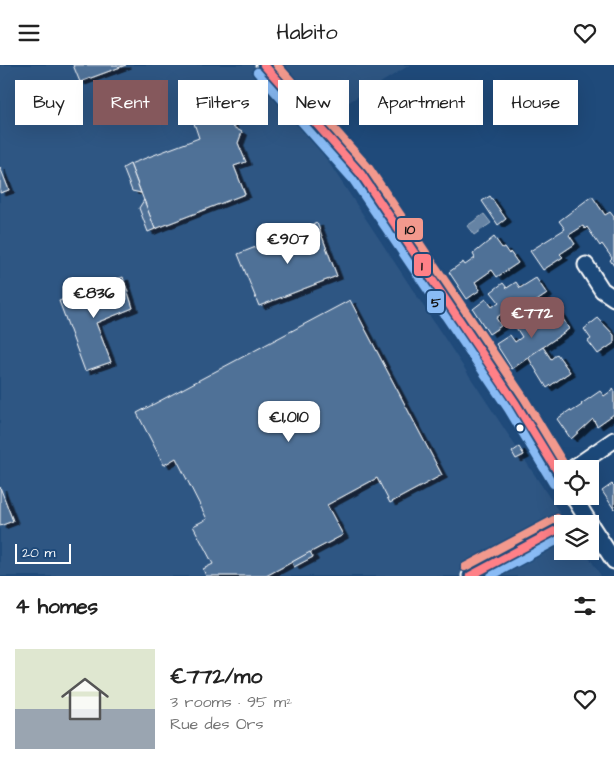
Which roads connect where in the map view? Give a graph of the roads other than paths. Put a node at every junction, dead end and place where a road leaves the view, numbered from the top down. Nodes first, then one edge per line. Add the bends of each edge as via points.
1 (264, 65) edge
2 (586, 265) dead end
3 (614, 298) edge
4 (614, 440) edge
5 (554, 460) edge
6 (585, 460) edge
7 (554, 531) edge
8 (599, 537) edge
9 (614, 561) edge
10 (470, 576) edge

1 - 5 street via 361,174
2 - 3 street via 602,290
4 - 6 street
7 - 10 street
8 - 9 street

